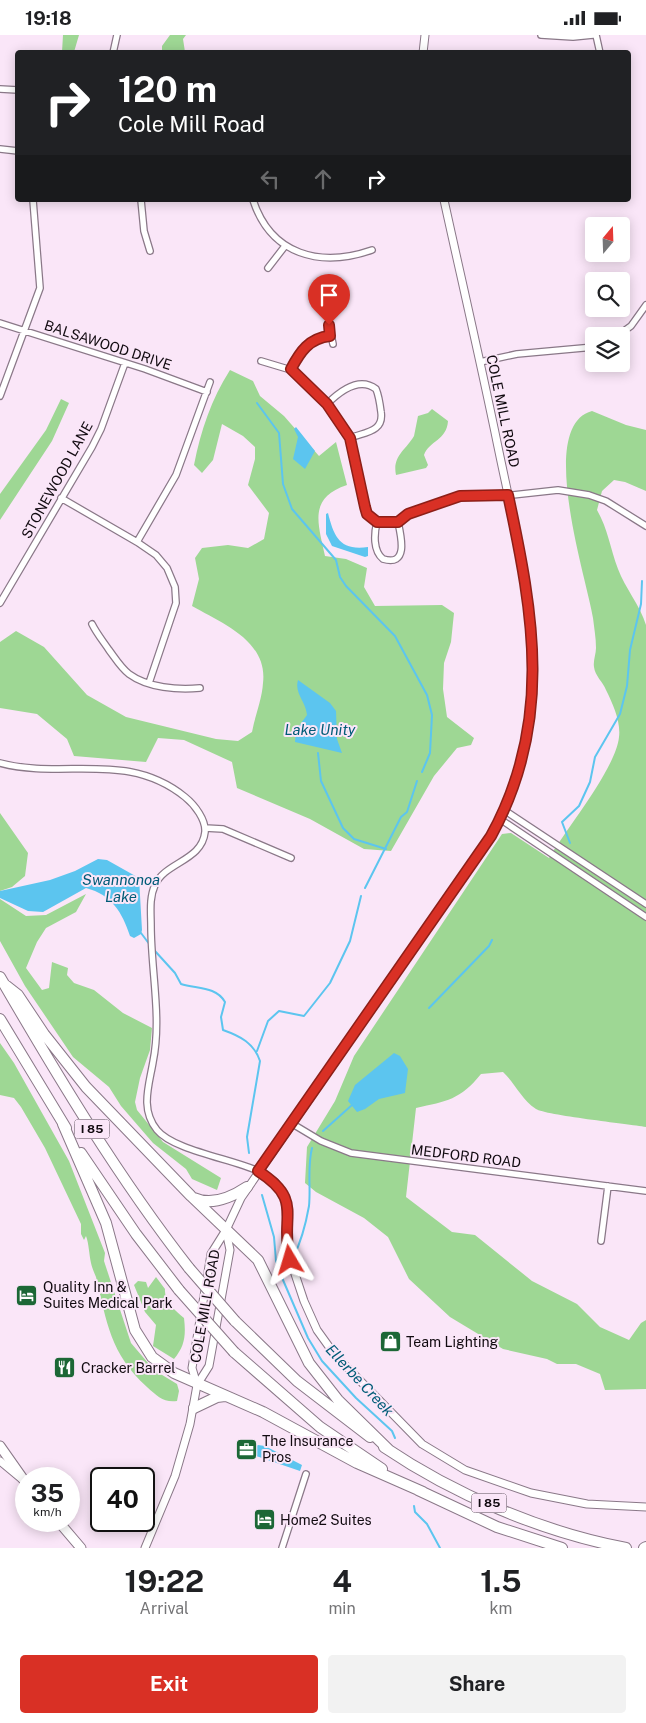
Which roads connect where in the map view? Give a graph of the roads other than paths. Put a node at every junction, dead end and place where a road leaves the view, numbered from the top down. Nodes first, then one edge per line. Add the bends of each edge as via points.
1 (117, 35) edge
2 (425, 35) edge
3 (541, 35) edge
4 (594, 35) edge
5 (114, 50) edge
6 (423, 50) edge
7 (599, 50) edge
8 (0, 89) edge
9 (15, 90) edge
10 (0, 149) edge
11 (15, 151) edge
12 (33, 202) edge
13 (141, 202) edge
14 (254, 202) edge
15 (444, 202) edge
16 (285, 245) junction
17 (372, 250) dead end
18 (150, 251) dead end
19 (268, 268) dead end
20 (646, 305) edge
21 (0, 323) edge
22 (329, 325) dead end
23 (629, 327) edge
24 (26, 331) junction
25 (330, 336) junction
26 (334, 344) dead end
27 (585, 348) edge
28 (261, 361) dead end
29 (480, 362) junction
30 (125, 363) junction
31 (291, 369) junction
32 (210, 382) dead end
33 (207, 392) junction
34 (0, 396) edge
35 (327, 404) junction
36 (350, 438) junction
37 (508, 495) junction
38 (61, 498) junction
39 (377, 522) junction
40 (398, 522) junction
41 (646, 526) edge
42 (136, 542) junction
43 (0, 603) edge
44 (92, 624) dead end
45 (149, 683) junction
46 (200, 689) dead end
47 (0, 763) edge
48 (504, 810) junction
49 (500, 819) junction
50 (205, 828) junction
51 (292, 858) dead end
52 (646, 904) edge
53 (646, 917) edge
54 (2, 981) edge
55 (0, 1019) edge
56 (291, 1123) junction
57 (63, 1124) junction
58 (258, 1171) junction
59 (608, 1186) junction
60 (248, 1187) junction
61 (646, 1191) edge
62 (191, 1197) junction
63 (226, 1230) junction
64 (601, 1241) dead end
65 (197, 1385) junction
66 (226, 1397) junction
67 (194, 1408) junction
68 (0, 1446) edge
69 (389, 1450) junction
70 (0, 1461) edge
71 (15, 1467) edge
72 (15, 1473) edge
73 (306, 1474) dead end
74 (423, 1492) junction
75 (646, 1507) edge
76 (67, 1532) edge
77 (81, 1548) edge
78 (145, 1548) edge
79 (282, 1548) edge
80 (562, 1548) edge
81 (626, 1548) edge

1 - 5 street
2 - 6 street
3 - 4 street
4 - 7 street
8 - 9 street
10 - 11 street
12 - 24 street via 40,288
13 - 18 street
14 - 16 street via 267,231
15 - 29 street, COLE MILL ROAD
16 - 17 street via 308,255 329,259
16 - 19 street
20 - 23 street
21 - 24 street, BALSAWOOD DRIVE
22 - 25 street
24 - 30 street, BALSAWOOD DRIVE
24 - 34 street
25 - 26 street
25 - 31 street via 314,339
27 - 29 street via 517,353
28 - 31 street
29 - 37 street, COLE MILL ROAD
30 - 33 street, BALSAWOOD DRIVE
30 - 38 street, STONEWOOD LANE via 101,429
31 - 35 street
32 - 33 street
33 - 42 street via 176,475
35 - 36 street
35 - 36 street via 347,388 367,384 376,389 381,425
36 - 39 street via 367,514
37 - 40 street via 460,496 408,514
37 - 41 street via 558,490 581,493 606,501
37 - 48 street, COLE MILL ROAD via 527,586 532,669 530,722 525,749
38 - 42 street
38 - 43 street, STONEWOOD LANE
39 - 40 street
39 - 40 street via 374,533 377,552 383,559 393,561 403,549
42 - 45 street via 167,568 175,587 176,603
44 - 45 street via 129,674
45 - 46 street via 182,690
47 - 50 street via 30,769 105,768 146,775 186,797
48 - 49 street, COLE MILL ROAD
48 - 52 street
49 - 53 street
49 - 56 street, COLE MILL ROAD via 458,886
50 - 51 street via 223,829
50 - 58 street via 203,841 194,853 165,872 156,883 151,903 156,1041 146,1101 151,1121 169,1141
54 - 62 highway via 18,995 86,1087
54 - 69 highway, I 85, bridge via 104,1149 189,1268 235,1321 297,1381
55 - 57 highway, I 85
56 - 58 street, COLE MILL ROAD
56 - 59 street, MEDFORD ROAD via 321,1141 351,1153
57 - 65 highway via 106,1223 139,1339 161,1366
57 - 74 highway, I 85, bridge via 136,1234 179,1291 234,1352 320,1427
58 - 60 street, COLE MILL ROAD
58 - 75 street via 275,1182 284,1194 288,1205 289,1256 317,1330 335,1355 422,1445 465,1470 531,1493 587,1504
59 - 61 street, MEDFORD ROAD
59 - 64 street
60 - 62 highway via 213,1201
60 - 63 street, COLE MILL ROAD
62 - 63 highway
63 - 65 street, COLE MILL ROAD via 230,1250 214,1341 209,1366
63 - 65 street, COLE MILL ROAD via 211,1254 205,1280 192,1368
63 - 69 highway via 263,1268 296,1340 317,1374 338,1400
65 - 66 highway
65 - 67 street, COLE MILL ROAD
66 - 67 highway via 217,1397
66 - 74 highway via 356,1463
67 - 78 street, COLE MILL ROAD via 175,1476
68 - 71 main road
69 - 81 highway, I 85 via 497,1507 570,1533
70 - 72 street
73 - 79 street
74 - 80 highway, I 85 via 497,1527
76 - 77 main road

